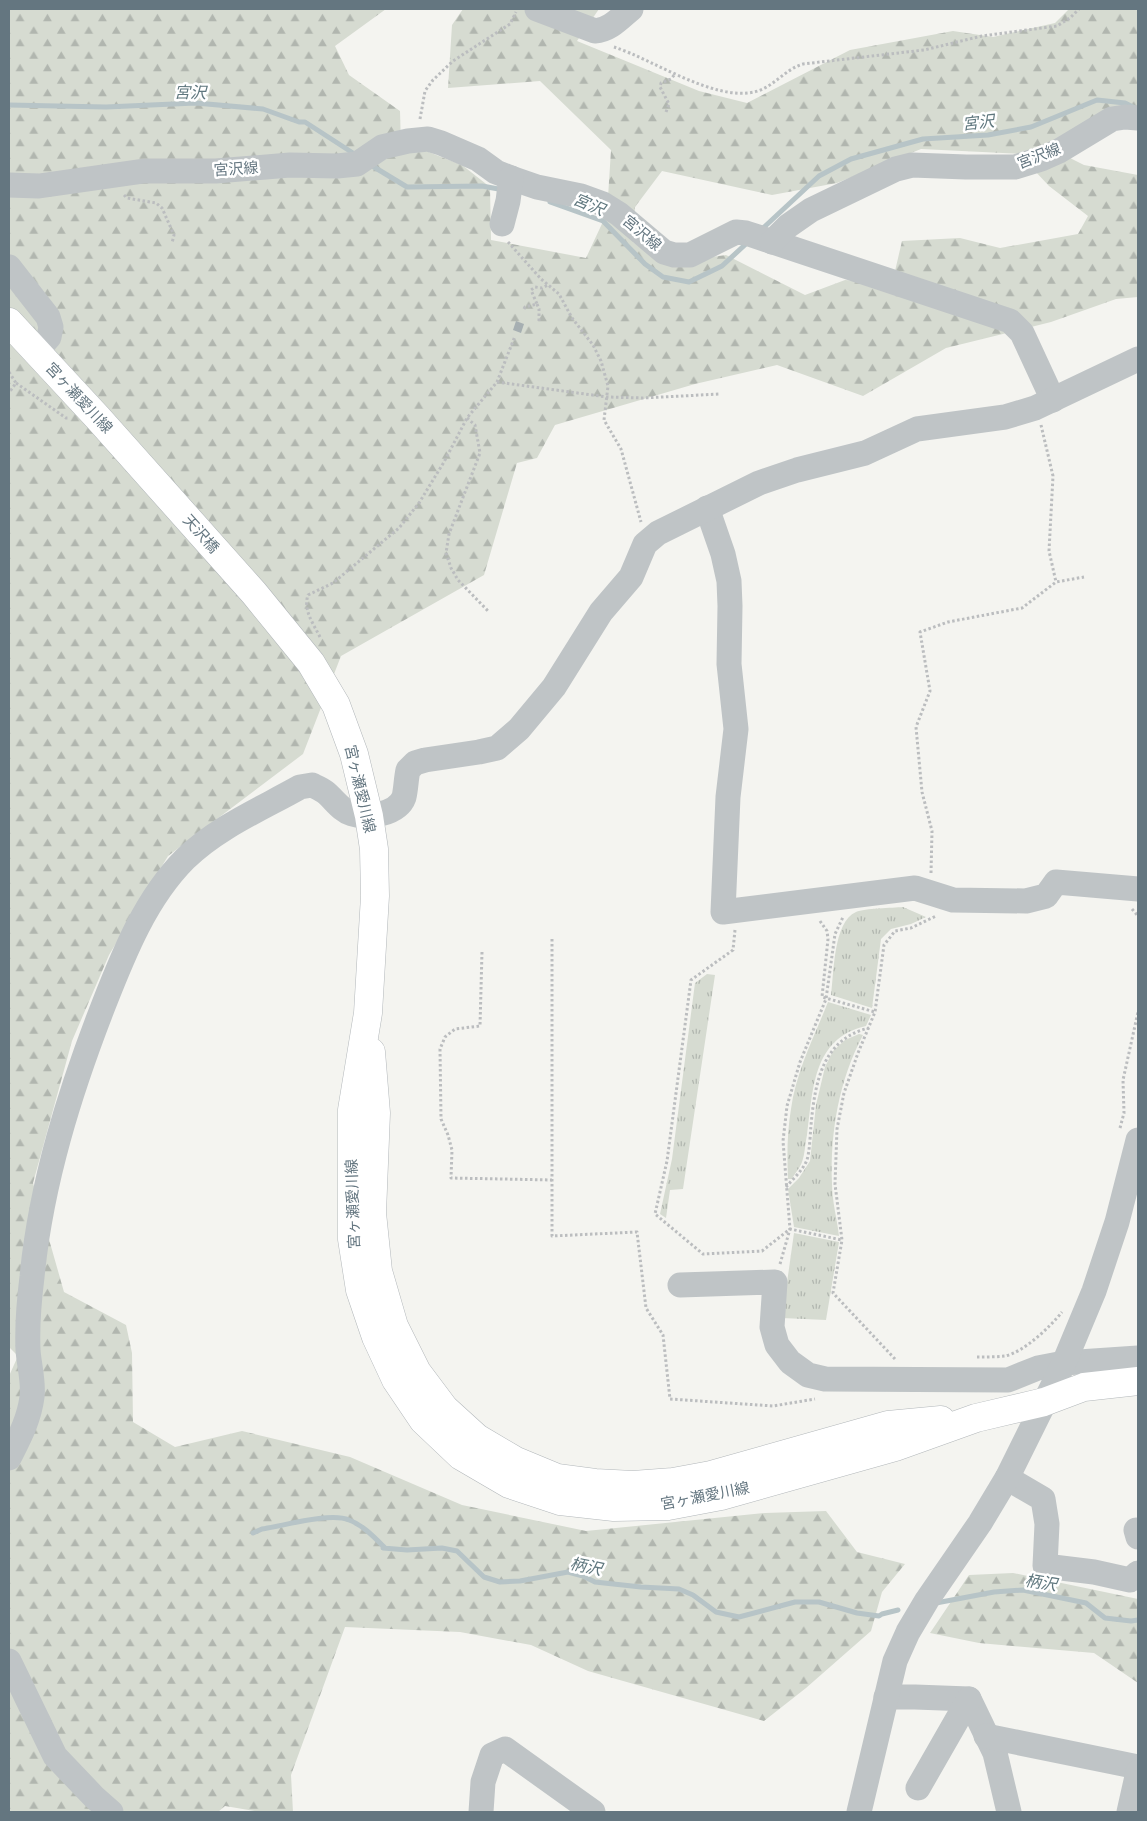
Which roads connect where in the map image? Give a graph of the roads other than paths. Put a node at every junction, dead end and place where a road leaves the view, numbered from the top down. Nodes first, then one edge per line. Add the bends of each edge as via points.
1 (537, 9) edge
2 (631, 9) edge
3 (1138, 118) edge
4 (510, 178) junction
5 (9, 185) edge
6 (502, 224) road end
7 (772, 242) junction
8 (9, 267) edge
9 (9, 322) edge
10 (36, 352) junction
11 (1138, 359) edge
12 (1044, 404) junction
13 (148, 475) joint
14 (707, 508) junction
15 (254, 593) joint
16 (369, 816) junction
17 (1133, 897) edge
18 (1129, 1136) edge
19 (680, 1285) dead end
20 (18, 1350) edge
21 (1138, 1358) edge
22 (1064, 1363) junction
23 (1138, 1381) edge
24 (1138, 1396) edge
25 (1044, 1402) junction
26 (9, 1458) edge
27 (1007, 1478) junction
28 (1138, 1573) edge
29 (9, 1661) edge
30 (886, 1697) junction
31 (969, 1699) junction
32 (986, 1736) junction
33 (1138, 1767) edge
34 (1138, 1772) edge
35 (918, 1788) dead end
36 (111, 1812) edge
37 (481, 1812) edge
38 (593, 1812) edge
39 (859, 1812) edge
40 (1009, 1812) edge
41 (1129, 1812) edge

1 - 2 street via 595,32 602,31
3 - 7 street, 宮沢線 via 1112,120 1059,151 1016,167 912,164 896,169 811,210
4 - 5 street, 宮沢線 via 478,159 428,139 382,147 357,164 144,171 39,186
4 - 6 street
4 - 7 street, 宮沢線 via 603,204 664,252 674,255 690,255 736,232
7 - 12 street via 1010,321 1022,333
8 - 10 street via 50,322 49,337
9 - 10 main road, 宮ヶ瀬愛川線
10 - 13 main road, 宮ヶ瀬愛川線
11 - 12 street
12 - 14 street via 1005,417 918,430 865,452 759,483
13 - 15 main road, 天沢橋
14 - 16 street via 648,541 630,577 601,612 554,687 519,729 498,748 415,764 408,770 400,805 388,812
14 - 17 street via 729,581 729,664 736,729 728,797 723,912 915,888 933,906 953,900 1026,901 1046,896 1056,882
15 - 16 main road, 宮ヶ瀬愛川線 via 311,663 336,705 354,754
16 - 20 street via 352,814 312,784 300,787 205,841 184,860 156,895 114,977 86,1050 56,1145
16 - 25 main road, 宮ヶ瀬愛川線 via 375,896 368,1013 352,1110 352,1239 360,1290 376,1337 396,1380 423,1420 460,1456 509,1484 560,1501 614,1507 668,1506 721,1496 886,1449 976,1418
18 - 22 street via 1115,1230
19 - 22 street via 775,1282 772,1327 777,1345 790,1362 808,1374 826,1379 1008,1380 1038,1368
20 - 26 street via 33,1395 26,1426
21 - 22 street
22 - 25 street
23 - 25 main road, 宮ヶ瀬愛川線 via 1084,1387
24 - 25 main road, 宮ヶ瀬愛川線
25 - 27 street
27 - 28 street via 1043,1499 1045,1566 1130,1580
27 - 30 street via 908,1632 895,1661
29 - 36 street via 55,1756
30 - 31 street
30 - 39 street
31 - 32 street
31 - 35 street
32 - 33 street
32 - 40 street via 995,1753
34 - 41 street
37 - 38 street via 484,1782 492,1755 505,1749

